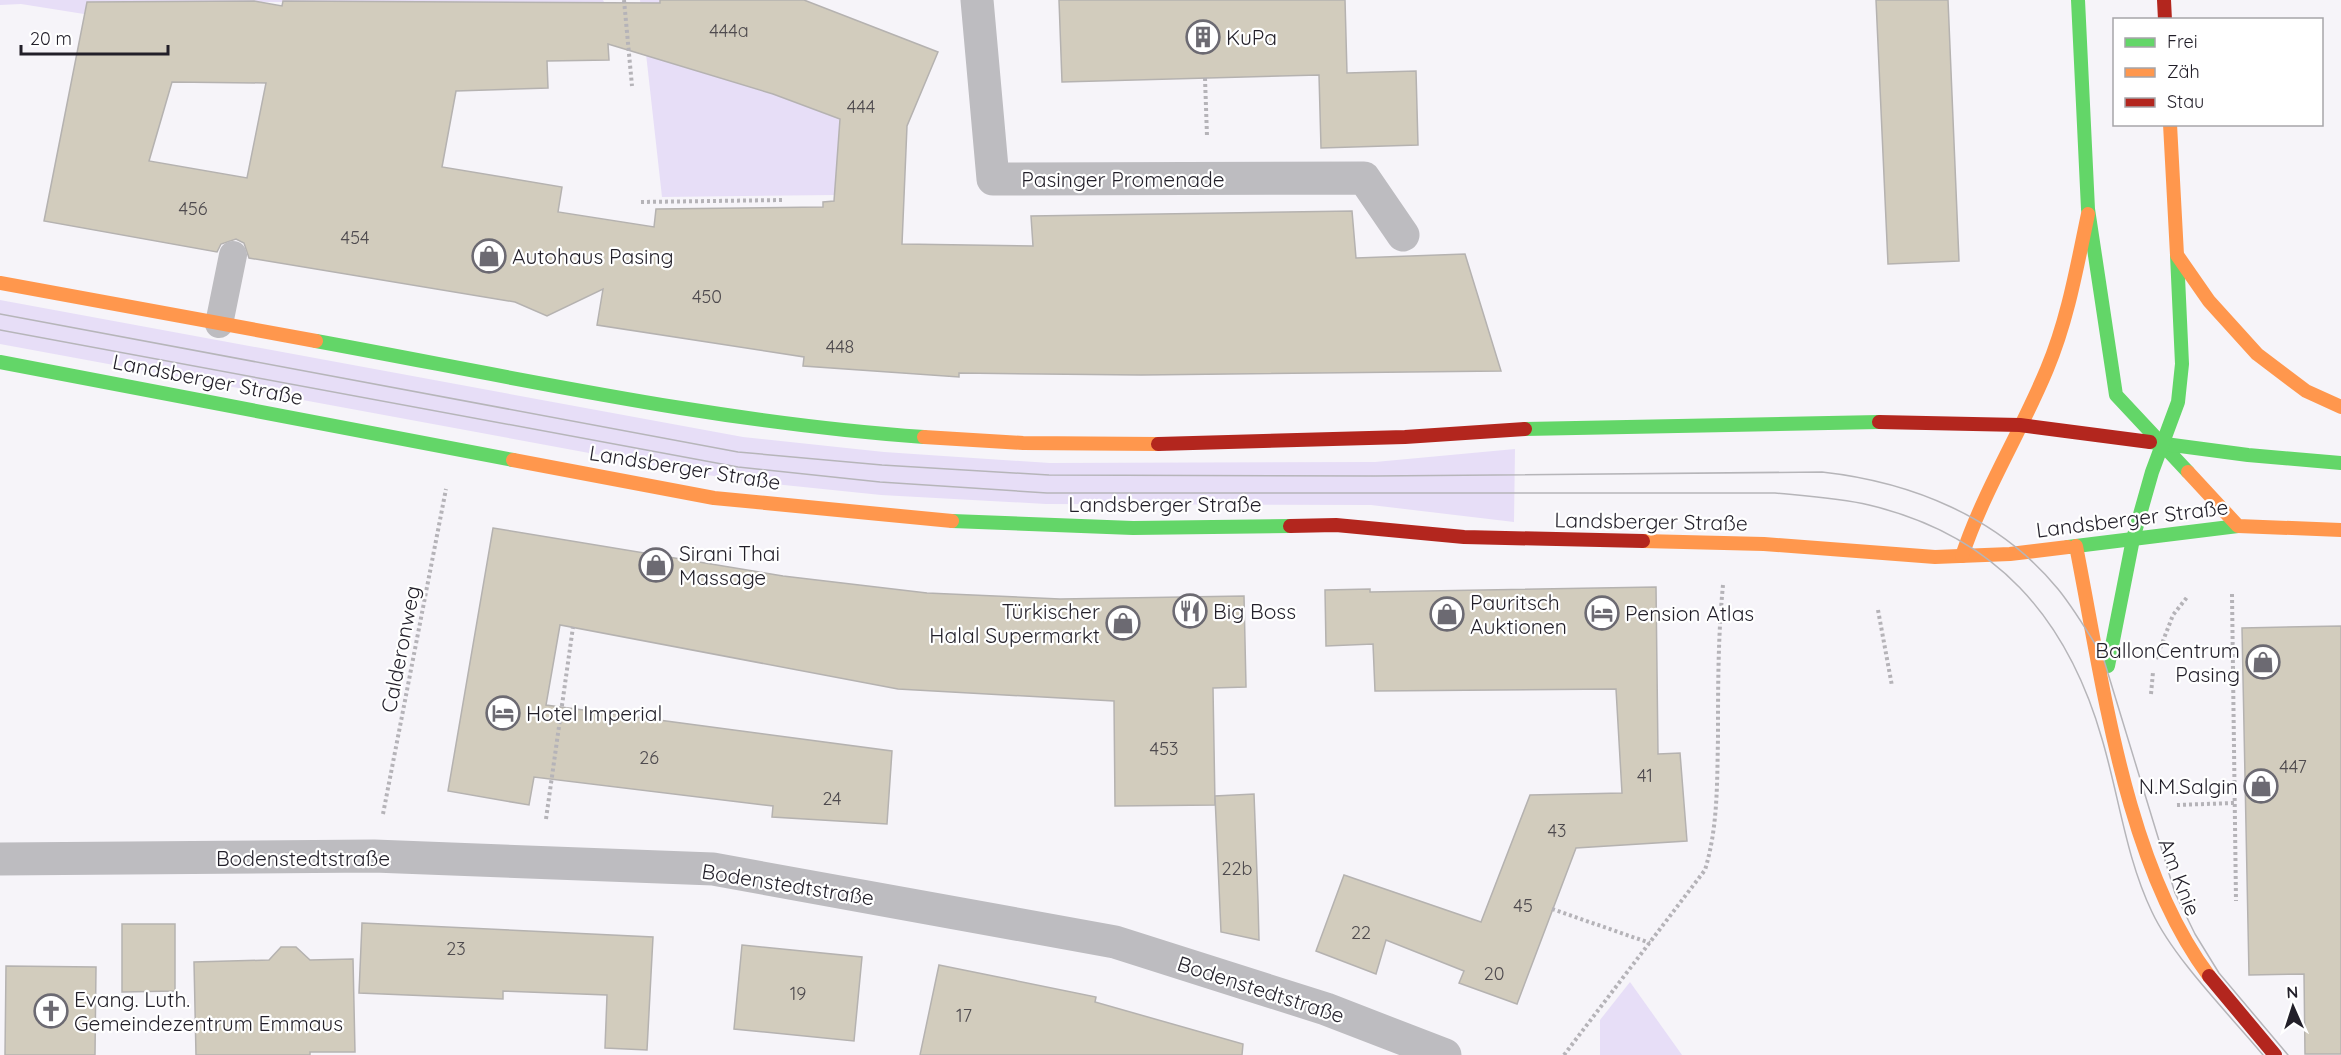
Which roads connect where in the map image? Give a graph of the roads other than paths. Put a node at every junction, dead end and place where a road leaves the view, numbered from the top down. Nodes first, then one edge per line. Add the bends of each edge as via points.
1 (977, 0) edge
2 (2079, 0) edge
3 (2164, 0) edge
4 (2165, 18) edge
5 (2170, 126) edge
6 (2088, 209) junction
7 (1403, 235) dead end
8 (232, 255) dead end
9 (2176, 255) junction
10 (0, 283) edge
11 (219, 324) junction
12 (0, 362) edge
13 (2341, 407) edge
14 (2020, 424) junction
15 (2163, 442) junction
16 (2341, 463) edge
17 (2238, 526) junction
18 (2341, 530) edge
19 (2133, 539) junction
20 (2076, 546) junction
21 (1962, 556) junction
22 (2105, 686) junction
23 (0, 860) edge
24 (1445, 1055) edge
25 (2275, 1055) edge

1 - 7 street, Pasinger Promenade via 993,179 1364,178
2 - 6 street
3 - 4 street
5 - 9 street, Am Knie
6 - 14 street via 2057,343
6 - 15 street via 2116,395
8 - 11 lane
9 - 13 street via 2209,302 2257,354 2306,391
9 - 15 street, Am Knie via 2182,364 2178,402
10 - 11 street
11 - 14 street via 722,416 871,433 1023,443 1215,443 1544,428 1929,421
12 - 21 street, Landsberger Straße via 714,498 943,521 1133,528 1336,525 1464,537 1764,544 1900,556
14 - 15 street
14 - 21 street
15 - 16 street
15 - 17 street
15 - 19 street, Am Knie
17 - 18 street, Landsberger Straße
17 - 19 street, Landsberger Straße
19 - 20 street, Landsberger Straße
19 - 22 street, Am Knie
20 - 21 street, Landsberger Straße
20 - 22 street, Am Knie
22 - 25 street, Am Knie via 2136,821 2179,932 2232,1006
23 - 24 street, Bodenstedtstraße via 374,856 713,869 1115,942 1326,1009

